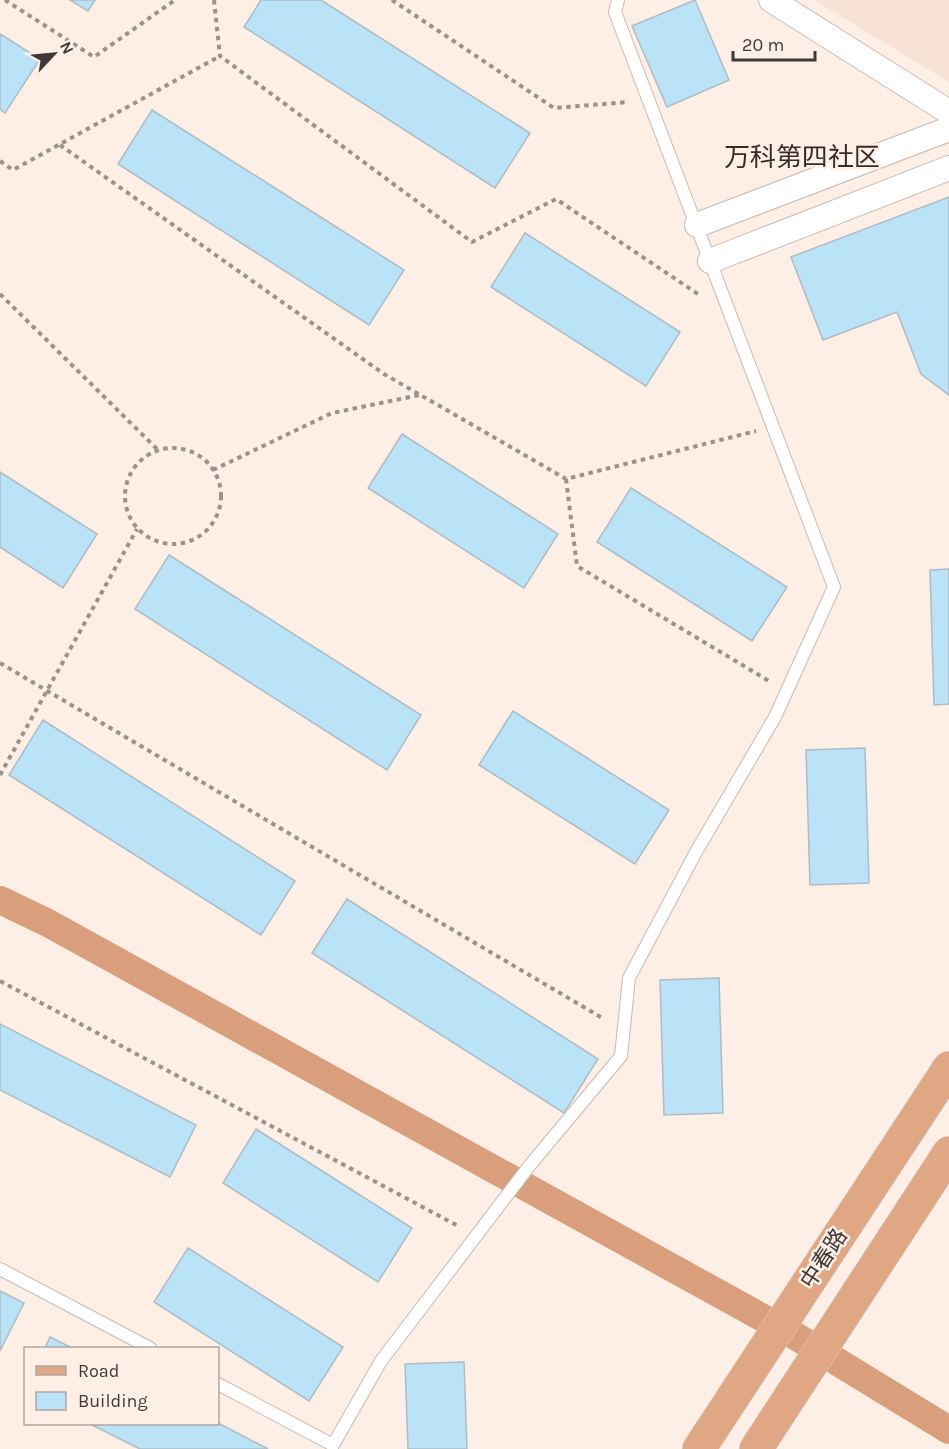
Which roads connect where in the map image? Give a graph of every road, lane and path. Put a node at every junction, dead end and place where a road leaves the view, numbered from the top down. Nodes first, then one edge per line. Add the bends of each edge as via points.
1 (5, 0) edge
2 (175, 0) edge
3 (214, 0) edge
4 (392, 0) edge
5 (618, 0) edge
6 (771, 0) edge
7 (220, 56) junction
8 (650, 101) junction
9 (949, 112) edge
10 (949, 129) edge
11 (60, 144) junction
12 (0, 160) edge
13 (949, 168) edge
14 (770, 197) junction
15 (697, 225) junction
16 (784, 232) junction
17 (710, 261) junction
18 (0, 294) edge
19 (732, 316) junction
20 (420, 395) junction
21 (774, 427) junction
22 (158, 450) junction
23 (213, 470) junction
24 (566, 479) junction
25 (137, 529) junction
26 (0, 663) edge
27 (47, 691) junction
28 (787, 692) junction
29 (0, 775) edge
30 (0, 981) edge
31 (624, 1031) junction
32 (949, 1068) edge
33 (949, 1153) edge
34 (478, 1233) junction
35 (0, 1269) edge
36 (148, 1347) edge
37 (219, 1385) edge
38 (331, 1447) edge
39 (699, 1449) edge
40 (756, 1449) edge

1 - 2 path via 94,57
3 - 7 path
4 - 8 path via 554,108
5 - 8 lane via 615,12
6 - 9 street
7 - 11 path
7 - 19 path via 472,242 556,199
8 - 15 lane
10 - 14 street
11 - 12 path via 13,170
11 - 20 path via 384,374
13 - 16 street
14 - 15 street
14 - 16 street
15 - 17 lane
16 - 17 street
17 - 19 lane
18 - 22 path
19 - 21 lane
20 - 23 path via 332,413
20 - 24 path
21 - 24 path
21 - 28 lane via 834,587
22 - 23 path via 189,451 203,458
22 - 25 path via 144,457 126,484 128,516
23 - 25 path via 220,500 209,529 182,544 165,544
24 - 28 path via 577,566
25 - 27 path
26 - 27 path
27 - 29 path
27 - 31 path
28 - 31 lane via 629,978
30 - 34 path
31 - 34 lane via 621,1056
32 - 39 main road, 中春路
33 - 40 main road
34 - 38 lane via 381,1361
35 - 36 lane
37 - 38 lane

